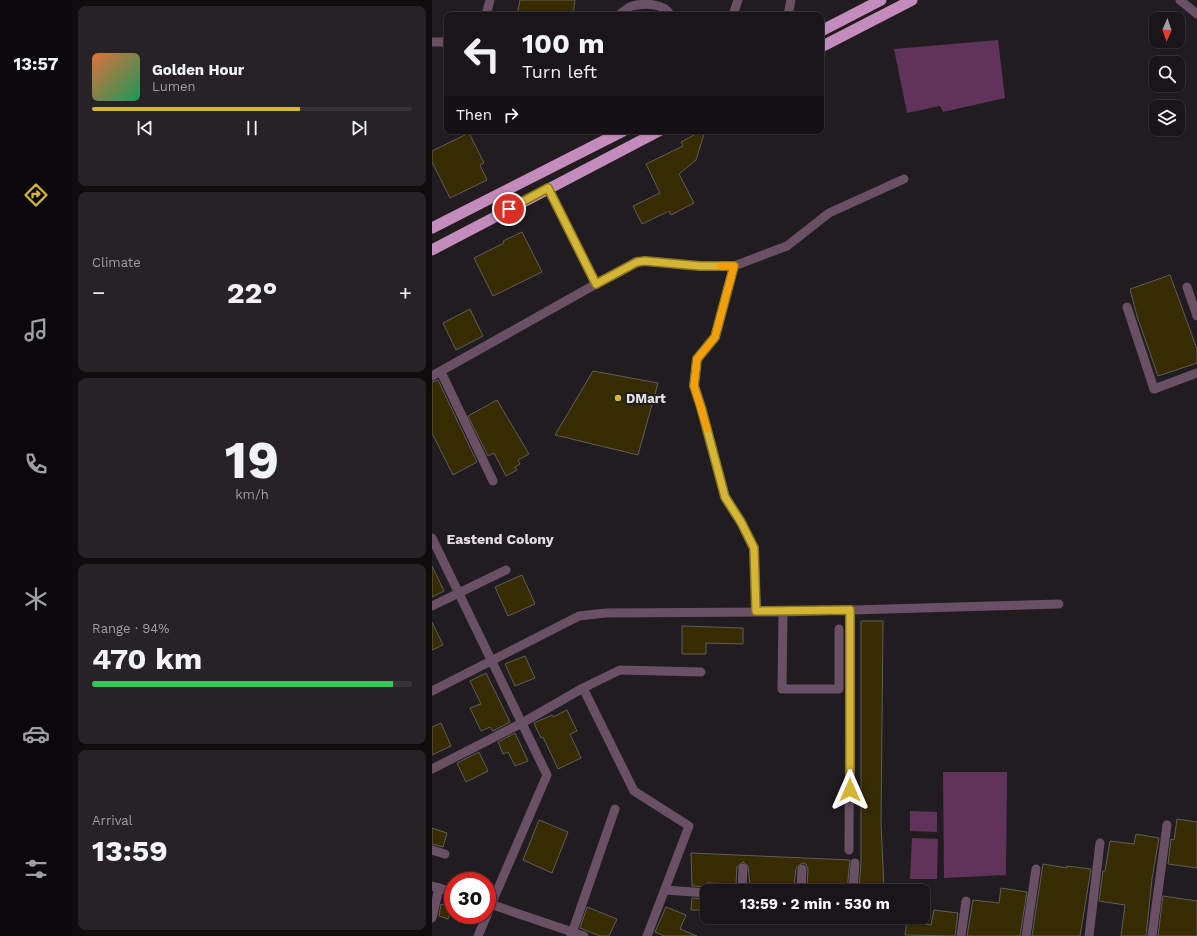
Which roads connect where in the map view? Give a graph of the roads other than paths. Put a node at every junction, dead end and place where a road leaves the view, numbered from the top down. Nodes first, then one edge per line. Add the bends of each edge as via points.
1 (490, 0) edge
2 (738, 0) edge
3 (791, 0) edge
4 (881, 0) edge
5 (912, 0) edge
6 (1180, 0) edge
7 (631, 3) edge
8 (487, 12) edge
9 (622, 12) edge
10 (668, 12) edge
11 (734, 12) edge
12 (789, 12) edge
13 (1197, 14) edge
14 (824, 29) edge
15 (432, 42) edge
16 (444, 42) edge
17 (824, 45) edge
18 (617, 134) edge
19 (654, 134) edge
20 (904, 179) dead end
21 (548, 188) junction
22 (432, 228) edge
23 (432, 250) edge
24 (734, 266) junction
25 (596, 284) junction
26 (1187, 286) dead end
27 (1126, 307) dead end
28 (1197, 316) edge
29 (441, 372) junction
30 (1197, 373) edge
31 (432, 376) edge
32 (493, 481) dead end
33 (432, 538) edge
34 (506, 570) dead end
35 (459, 594) junction
36 (1059, 604) dead end
37 (432, 606) edge
38 (850, 610) junction
39 (756, 611) junction
40 (783, 612) junction
41 (839, 629) dead end
42 (492, 661) junction
43 (702, 672) dead end
44 (584, 688) junction
45 (432, 691) edge
46 (522, 723) junction
47 (432, 769) edge
48 (615, 809) dead end
49 (1167, 825) dead end
50 (1100, 844) dead end
51 (432, 850) edge
52 (849, 850) dead end
53 (445, 854) dead end
54 (855, 863) dead end
55 (743, 868) dead end
56 (802, 869) dead end
57 (1036, 869) dead end
58 (742, 884) edge
59 (801, 884) edge
60 (854, 884) edge
61 (435, 887) edge
62 (496, 888) edge
63 (665, 890) junction
64 (700, 892) edge
65 (966, 901) dead end
66 (496, 907) edge
67 (432, 918) edge
68 (483, 924) edge
69 (571, 934) edge
70 (478, 936) edge
71 (584, 936) edge
72 (647, 936) edge
73 (961, 936) edge
74 (1026, 936) edge
75 (1089, 936) edge
76 (1152, 936) edge

1 - 8 street
2 - 11 street
3 - 12 street
4 - 14 highway
5 - 17 highway
6 - 13 street
7 - 9 street
7 - 10 street via 660,6
15 - 16 street
18 - 22 highway
19 - 21 highway
20 - 24 street via 829,213 787,246
21 - 23 highway
21 - 25 street
24 - 25 street via 637,262
24 - 39 street via 715,337 697,359 694,386 725,497 754,548
25 - 29 street
26 - 28 street
27 - 30 street via 1154,389
29 - 31 street
29 - 32 street
33 - 35 street
34 - 35 street
35 - 37 street
35 - 42 street
36 - 38 street
38 - 40 street
38 - 52 street
39 - 40 street
39 - 42 street via 606,613 579,616
40 - 41 street via 782,689 839,689
42 - 45 street
42 - 46 street
43 - 44 street via 620,670
44 - 46 street
44 - 63 street via 634,791 689,826
46 - 47 street
46 - 62 street via 547,775
48 - 69 street
49 - 76 street
50 - 75 street
51 - 53 street
54 - 60 street
55 - 58 street
56 - 59 street
57 - 74 street
61 - 67 street
63 - 64 street
63 - 72 street
65 - 73 street
66 - 69 street
68 - 70 street
69 - 71 street

